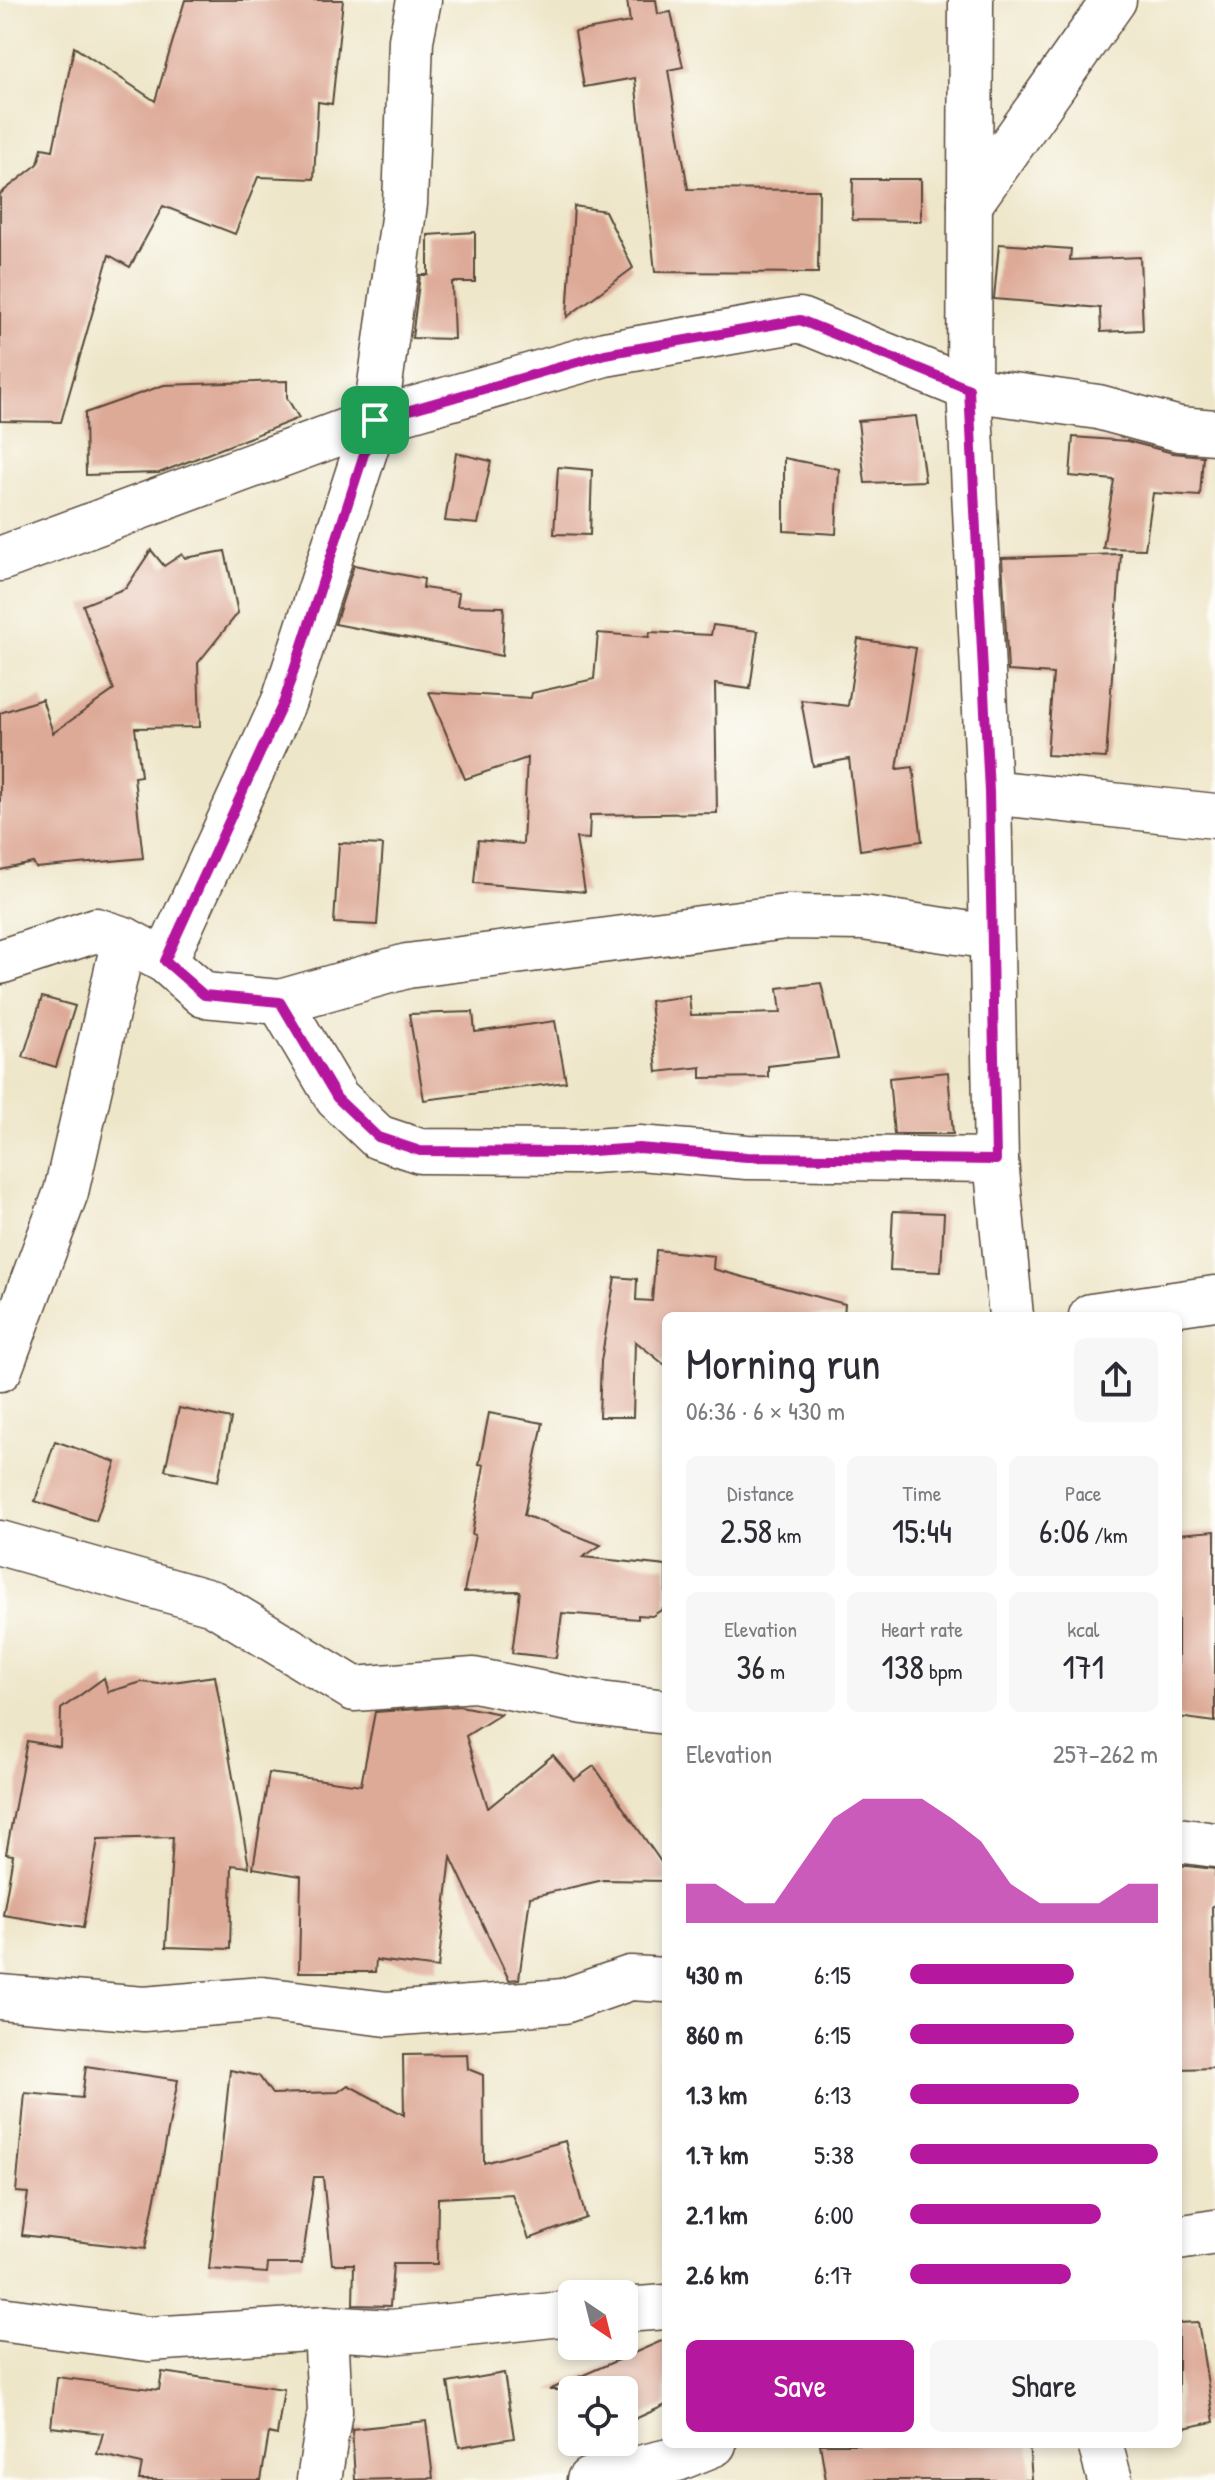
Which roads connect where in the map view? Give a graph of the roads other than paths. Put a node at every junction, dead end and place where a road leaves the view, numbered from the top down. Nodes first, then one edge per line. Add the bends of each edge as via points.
1 (419, 0) edge
2 (971, 0) edge
3 (1114, 0) edge
4 (970, 204) junction
5 (969, 389) junction
6 (375, 420) junction
7 (1215, 432) edge
8 (13, 543) edge
9 (989, 792) junction
10 (1215, 816) edge
11 (991, 937) junction
12 (124, 939) junction
13 (165, 961) junction
14 (0, 962) edge
15 (280, 1002) junction
16 (996, 1160) junction
17 (1215, 1298) edge
18 (1011, 1312) edge
19 (1119, 1312) edge
20 (0, 1369) edge
21 (0, 1543) edge
22 (662, 1712) edge
23 (1182, 1841) edge
24 (1215, 1845) edge
25 (662, 1980) edge
26 (0, 1997) edge
27 (1215, 2232) edge
28 (1182, 2237) edge
29 (662, 2307) edge
30 (638, 2309) edge
31 (558, 2314) edge
32 (0, 2319) edge
33 (326, 2328) junction
34 (704, 2448) edge
35 (1101, 2448) edge
36 (319, 2480) edge
37 (589, 2480) edge
38 (1110, 2480) edge

1 - 6 street via 411,40 405,204
2 - 4 street
3 - 4 street
4 - 5 street
5 - 6 street via 800,320 605,354
5 - 7 street via 1098,407 1179,429
5 - 9 street
6 - 8 street
6 - 13 street via 284,701
9 - 10 street
9 - 11 street
11 - 15 street via 863,918 786,917 407,966
11 - 16 street
12 - 13 street
12 - 14 street via 96,930
12 - 20 street via 66,1192
13 - 15 street via 204,995
15 - 16 street via 337,1098 378,1137 420,1151 639,1148 747,1157
16 - 18 street
17 - 19 street
21 - 22 street via 213,1603 354,1689 474,1680
23 - 24 street
25 - 26 street via 630,1978 564,2001 387,2014 262,1999 144,2009
27 - 28 street
29 - 30 street
31 - 33 street via 391,2332
32 - 33 street via 149,2339
33 - 36 street via 330,2411
34 - 37 street
35 - 38 street

